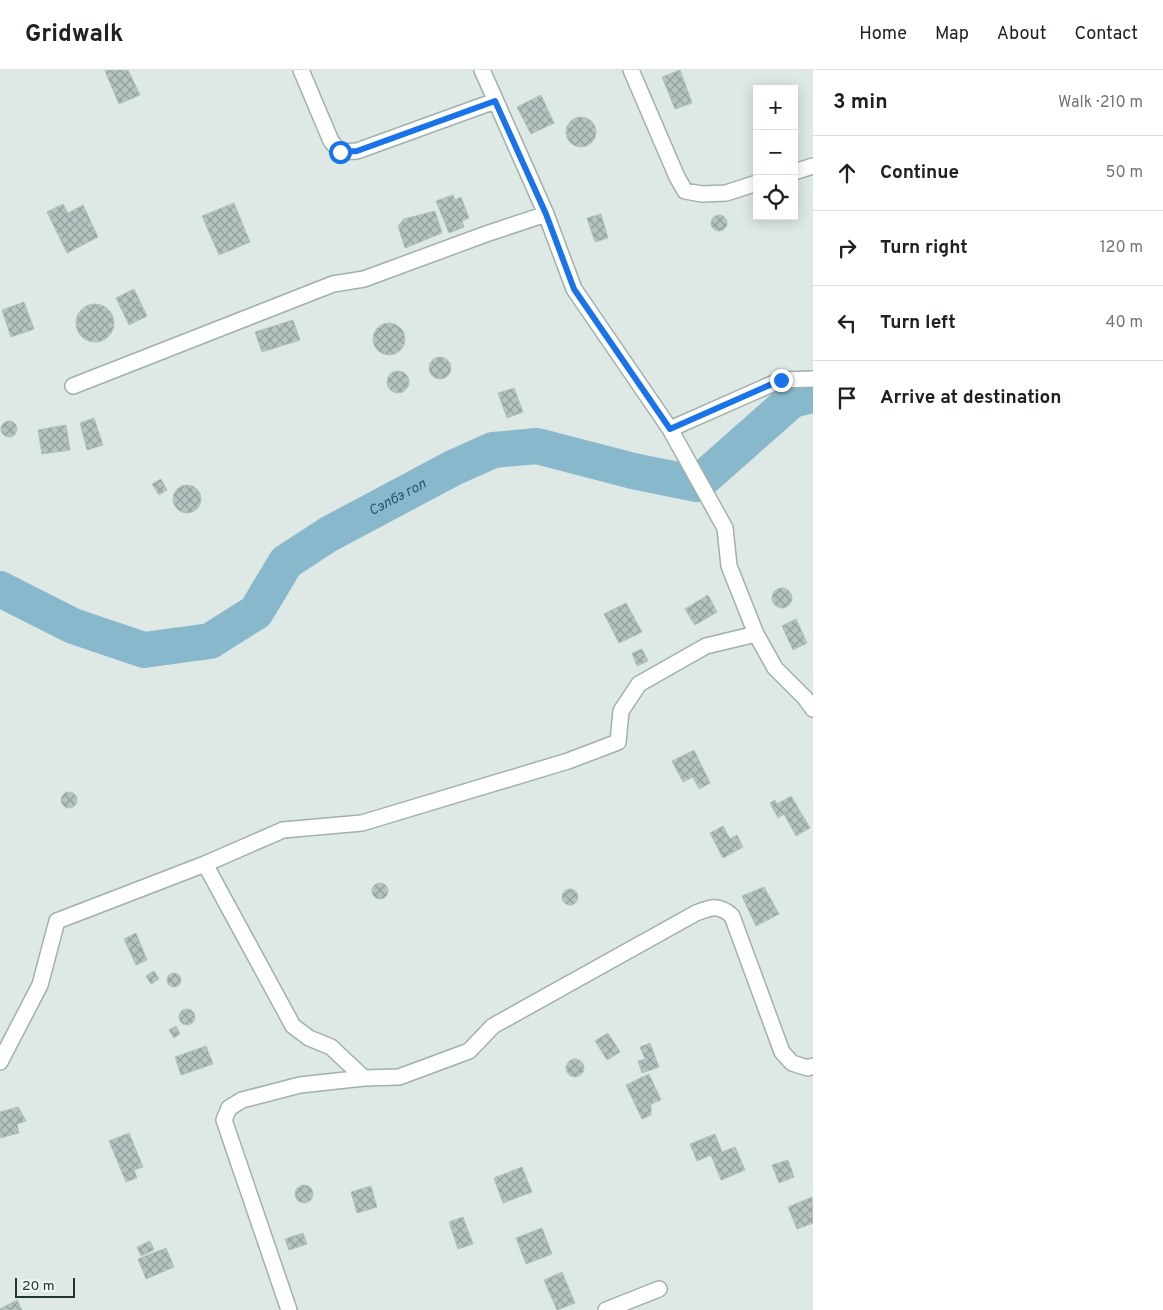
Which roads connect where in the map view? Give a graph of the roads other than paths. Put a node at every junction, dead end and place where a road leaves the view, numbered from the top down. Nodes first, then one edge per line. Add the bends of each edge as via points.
1 (301, 70) edge
2 (482, 70) edge
3 (631, 70) edge
4 (495, 101) junction
5 (813, 166) edge
6 (798, 171) edge
7 (753, 184) edge
8 (546, 214) junction
9 (813, 379) edge
10 (73, 386) dead end
11 (672, 433) junction
12 (756, 634) junction
13 (813, 708) edge
14 (205, 864) junction
15 (0, 1062) edge
16 (813, 1066) edge
17 (364, 1078) junction
18 (659, 1289) dead end
19 (289, 1310) edge
20 (606, 1310) edge

1 - 4 street via 331,141 340,152 357,151
2 - 4 street
3 - 7 street via 685,191 726,193
4 - 8 street
5 - 6 street
8 - 10 street via 364,279 333,284
8 - 11 street via 574,289
9 - 11 street via 781,380
11 - 12 street via 726,528 729,566
12 - 13 street via 775,668
12 - 14 street via 706,646 639,684 621,711 618,742 568,761 362,824 283,830
14 - 15 street via 57,921 40,985
14 - 17 street via 293,1026 309,1038 331,1047
16 - 17 street via 808,1068 792,1063 782,1052 732,916 725,910 707,908 493,1026 468,1051 399,1077
17 - 19 street via 300,1085 242,1100 228,1108 224,1120
18 - 20 street

